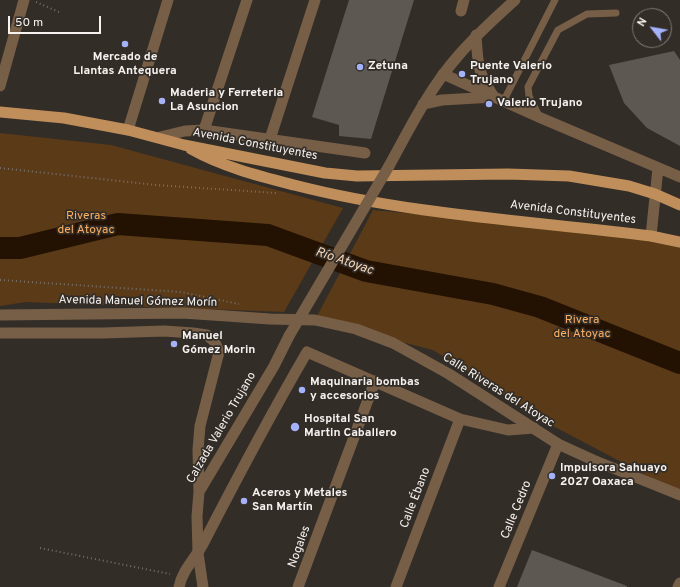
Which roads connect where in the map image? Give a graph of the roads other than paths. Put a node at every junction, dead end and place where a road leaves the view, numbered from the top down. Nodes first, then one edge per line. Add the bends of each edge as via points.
1 (24, 0) edge
2 (168, 0) edge
3 (246, 0) edge
4 (316, 0) edge
5 (464, 0) edge
6 (515, 0) edge
7 (556, 0) edge
8 (461, 11) dead end
9 (616, 12) dead end
10 (476, 35) junction
11 (443, 74) junction
12 (0, 86) edge
13 (498, 99) junction
14 (423, 104) junction
15 (0, 112) edge
16 (540, 118) junction
17 (128, 130) junction
18 (204, 130) junction
19 (160, 137) junction
20 (270, 139) junction
21 (184, 145) junction
22 (365, 153) dead end
23 (658, 168) junction
24 (680, 177) edge
25 (655, 194) junction
26 (680, 205) edge
27 (652, 236) junction
28 (680, 242) edge
29 (0, 315) edge
30 (300, 320) joint
31 (0, 333) edge
32 (375, 381) junction
33 (460, 419) junction
34 (534, 428) junction
35 (558, 444) junction
36 (199, 492) junction
37 (680, 496) edge
38 (198, 553) junction
39 (180, 582) edge
40 (680, 583) edge
41 (203, 587) edge
42 (298, 587) edge
43 (396, 587) edge
44 (499, 587) edge
45 (678, 587) edge

1 - 12 street
2 - 17 street
3 - 18 street
4 - 20 street
5 - 8 street
6 - 10 street, Calzada Valerio Trujano
7 - 13 lane
9 - 16 lane via 587,14 558,30 528,87 529,96
10 - 11 street, Calzada Valerio Trujano
10 - 13 street via 482,79
11 - 13 street
11 - 14 street, Calzada Valerio Trujano
13 - 14 street via 442,100
13 - 16 street
14 - 36 street, Calzada Valerio Trujano, bridge
15 - 17 main road via 64,118
16 - 23 street
17 - 19 main road
18 - 19 street
18 - 20 street
19 - 21 main road
20 - 22 street
21 - 25 main road, Avenida Constituyentes via 357,176 569,176 599,180
21 - 27 main road, Avenida Constituyentes via 205,157 246,172 347,198 392,206
23 - 24 street
23 - 25 street
25 - 26 main road, Avenida Constituyentes
25 - 27 street
27 - 28 main road, Avenida Constituyentes
29 - 30 street, Avenida Manuel Gómez Morín via 183,313
30 - 34 street, Calle Riveras del Atoyac via 356,329 393,343 449,374
31 - 36 street via 164,331 207,335 215,342 219,352 200,426
32 - 33 street
32 - 38 street via 307,352 252,448
32 - 42 street, Nogales
33 - 34 street via 508,430
33 - 43 street, Calle Ébano
34 - 35 street, Calle Riveras del Atoyac
35 - 37 street, Calle Riveras del Atoyac
35 - 44 street, Calle Cedro
36 - 38 street, Calzada Valerio Trujano via 196,516
38 - 39 street
38 - 41 street, Calzada Valerio Trujano
40 - 45 street

